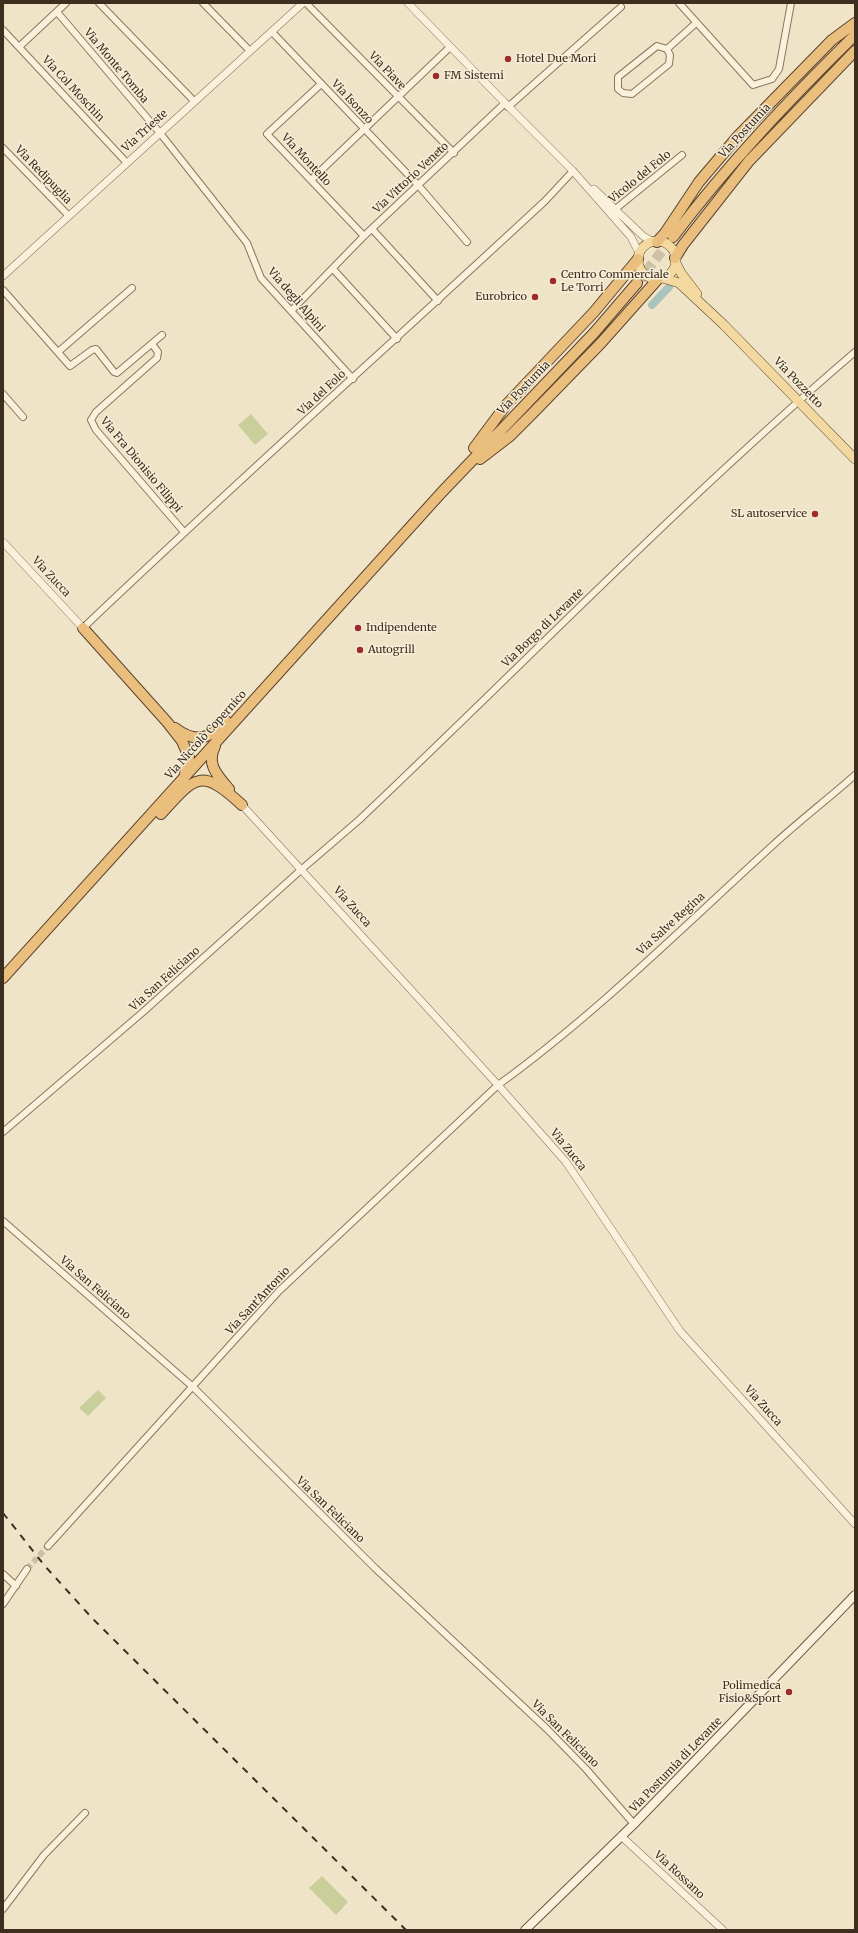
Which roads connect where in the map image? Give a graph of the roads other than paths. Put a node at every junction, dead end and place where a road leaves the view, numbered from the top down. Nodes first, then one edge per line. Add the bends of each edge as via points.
1 (66, 3) edge
2 (99, 3) edge
3 (203, 3) edge
4 (303, 3) edge
5 (306, 3) edge
6 (408, 3) edge
7 (679, 3) edge
8 (792, 3) edge
9 (621, 7) dead end
10 (57, 12) junction
11 (696, 22) junction
12 (855, 24) edge
13 (3, 30) edge
14 (272, 32) junction
15 (855, 35) edge
16 (20, 46) junction
17 (450, 47) junction
18 (667, 49) junction
19 (250, 51) junction
20 (855, 51) edge
21 (321, 84) junction
22 (398, 97) junction
23 (194, 101) junction
24 (506, 105) junction
25 (365, 131) junction
26 (160, 133) junction
27 (3, 148) edge
28 (454, 153) junction
29 (682, 155) dead end
30 (127, 163) junction
31 (573, 171) junction
32 (311, 180) junction
33 (418, 185) junction
34 (613, 211) junction
35 (68, 215) junction
36 (372, 229) junction
37 (364, 236) junction
38 (673, 236) tunnel mouth
39 (467, 242) dead end
40 (655, 242) junction
41 (639, 256) junction
42 (675, 260) junction
43 (333, 269) junction
44 (3, 276) edge
45 (661, 278) junction
46 (637, 283) tunnel mouth
47 (132, 288) dead end
48 (3, 290) edge
49 (438, 301) junction
50 (291, 311) junction
51 (723, 324) junction
52 (162, 335) dead end
53 (397, 339) junction
54 (152, 344) junction
55 (58, 352) junction
56 (855, 352) edge
57 (353, 379) junction
58 (3, 394) edge
59 (798, 400) junction
60 (22, 417) dead end
61 (855, 459) edge
62 (442, 492) junction
63 (427, 508) joint
64 (184, 532) junction
65 (3, 542) edge
66 (83, 628) junction
67 (272, 679) junction
68 (167, 722) junction
69 (220, 737) junction
70 (855, 775) edge
71 (184, 778) junction
72 (242, 805) junction
73 (127, 841) junction
74 (302, 869) junction
75 (3, 978) edge
76 (498, 1085) junction
77 (3, 1132) edge
78 (3, 1221) edge
79 (193, 1387) junction
80 (855, 1524) edge
81 (48, 1546) tunnel mouth
82 (28, 1569) tunnel mouth
83 (3, 1574) edge
84 (16, 1586) junction
85 (855, 1595) edge
86 (3, 1604) edge
87 (85, 1813) dead end
88 (634, 1824) junction
89 (621, 1836) junction
90 (3, 1909) edge
91 (525, 1930) edge
92 (723, 1930) edge

1 - 10 street
2 - 23 street
3 - 19 street
4 - 14 street, Via Trieste
5 - 22 street, Via Piave
6 - 17 street
7 - 11 street
8 - 11 street via 779,69 772,79 761,84 753,85
9 - 24 street, Via Vittorio Veneto
10 - 16 street
10 - 26 street, Via Monte Tomba
11 - 18 street
12 - 40 highway via 832,40 738,136 699,182 665,233
13 - 16 street, Via Col Moschin
14 - 19 street, Via Trieste
14 - 21 street, Via Isonzo
15 - 38 highway, Via Postumia via 738,156
16 - 30 street, Via Col Moschin
17 - 22 street
17 - 24 street
18 - 18 street via 657,46 618,77 618,89 632,94 669,64 670,55
19 - 23 street, Via Trieste
20 - 42 highway via 749,161 682,245
21 - 25 street, Via Isonzo
21 - 32 street, Via Montello via 267,134
22 - 25 street
22 - 28 street, Via Piave
23 - 26 street, Via Trieste
24 - 28 street, Via Vittorio Veneto
24 - 31 street
25 - 32 street
25 - 33 street, Via Isonzo
26 - 30 street, Via Trieste
26 - 50 street, Via degli Alpini via 247,243 261,278
27 - 35 street, Via Redipuglia
28 - 33 street, Via Vittorio Veneto
29 - 34 street, Vicolo del Folo
30 - 35 street, Via Trieste
31 - 34 street
31 - 49 street, Via del Folo via 545,201
32 - 37 street, Via Montello
33 - 36 street, Via Vittorio Veneto
33 - 39 street, Via Isonzo
34 - 40 street via 642,236
34 - 41 street via 631,237
35 - 44 street, Via Trieste
36 - 37 street, Via Vittorio Veneto
36 - 49 street
37 - 43 street, Via Vittorio Veneto
40 - 41 main road via 646,245
40 - 42 main road via 671,248
41 - 45 main road via 640,269 644,274 653,279
41 - 62 highway via 594,312 506,405
42 - 45 main road via 670,273
42 - 51 main road, Via Pozzetto via 689,284
43 - 50 street, Via Vittorio Veneto
43 - 53 street
45 - 51 main road, Via Pozzetto via 679,283
45 - 62 highway via 510,436
46 - 62 highway, Via Postumia via 594,333
47 - 55 street
48 - 55 street
49 - 53 street, Via del Folo
50 - 57 street, Via degli Alpini
51 - 59 main road, Via Pozzetto
52 - 54 street
53 - 57 street, Via del Folo
54 - 55 street via 116,373 96,349 72,366
54 - 64 street, Via Fra Dionisio Filippi via 158,352 157,358 96,412 91,420 96,430
56 - 59 street, Via Borgo di Levante
57 - 64 street, Via del Folo
58 - 60 street
59 - 61 main road, Via Pozzetto
59 - 74 street, Via Borgo di Levante via 715,476 359,820
62 - 63 highway, Via Postumia
63 - 67 highway, Via Niccolò Copernico
64 - 66 street, Via del Folo
65 - 66 street, Via Zucca
66 - 68 highway
67 - 68 highway via 245,700 218,730 205,737 188,736
67 - 69 highway, Via Niccolò Copernico
68 - 71 highway via 188,752 189,762
69 - 71 highway, Via Niccolò Copernico
69 - 72 highway via 211,756 212,766
70 - 76 street, Via Salve Regina via 792,827 601,1001 530,1062
71 - 73 highway, Via Niccolò Copernico
72 - 73 highway via 217,785 202,780 196,781 189,784 155,820
72 - 74 street, Via Zucca
73 - 75 highway, Via Niccolò Copernico
74 - 76 street, Via Zucca
74 - 77 street, Via San Feliciano via 143,1012
76 - 79 street, Via Sant'Antonio via 279,1291
76 - 80 street, Via Zucca via 566,1162 680,1331
78 - 79 street, Via San Feliciano
79 - 81 street, Via Sant'Antonio
79 - 88 street, Via San Feliciano via 375,1568 547,1729
82 - 84 street
83 - 84 street
84 - 86 street
85 - 88 main road, Via Postumia di Levante
87 - 90 street via 44,1855
88 - 89 main road, Via Postumia di Levante
89 - 91 main road, Via Postumia di Levante
89 - 92 street, Via Rossano

